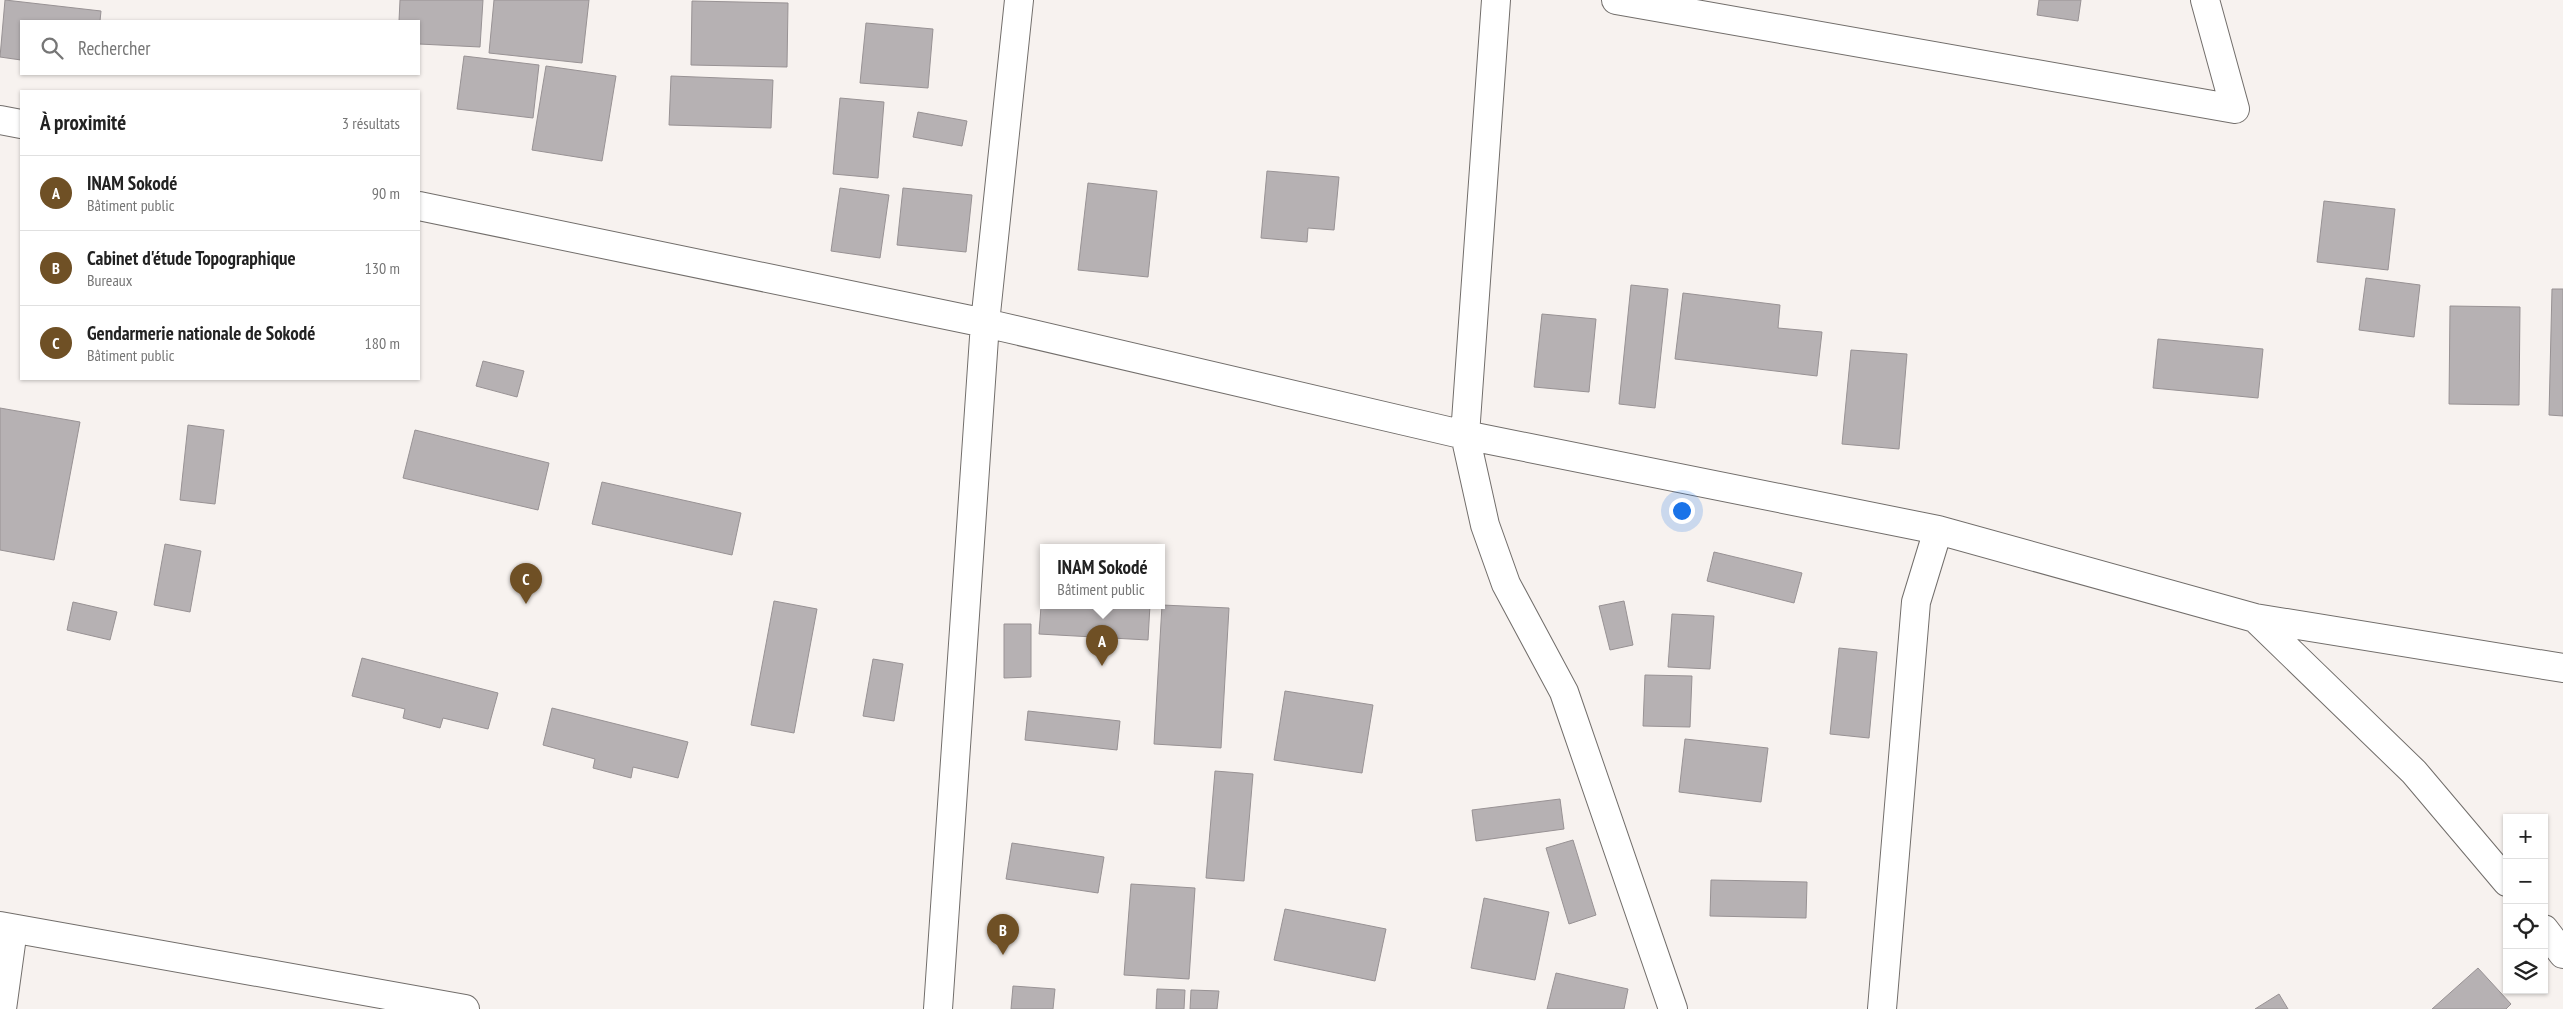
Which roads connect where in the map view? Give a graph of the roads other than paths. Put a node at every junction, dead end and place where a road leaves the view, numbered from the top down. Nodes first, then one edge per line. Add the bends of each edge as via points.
1 (1020, 0) edge
2 (1496, 0) edge
3 (1616, 0) edge
4 (2205, 0) edge
5 (0, 120) edge
6 (20, 124) edge
7 (420, 206) edge
8 (985, 324) junction
9 (1465, 435) junction
10 (1938, 530) junction
11 (2255, 618) junction
12 (2563, 668) edge
13 (2503, 877) edge
14 (7, 928) edge
15 (2548, 934) edge
16 (2563, 954) edge
17 (2, 1009) edge
18 (465, 1009) edge
19 (938, 1009) edge
20 (1673, 1009) edge
21 (1882, 1009) edge

1 - 8 street
2 - 9 street
3 - 4 street via 2235,109
5 - 6 street
7 - 8 street
8 - 9 street
8 - 19 street
9 - 10 street
9 - 20 street via 1485,525 1506,584 1564,692
10 - 11 street
10 - 21 street via 1916,602
11 - 12 street
11 - 13 street via 2414,772
14 - 17 street
14 - 18 street
15 - 16 street

